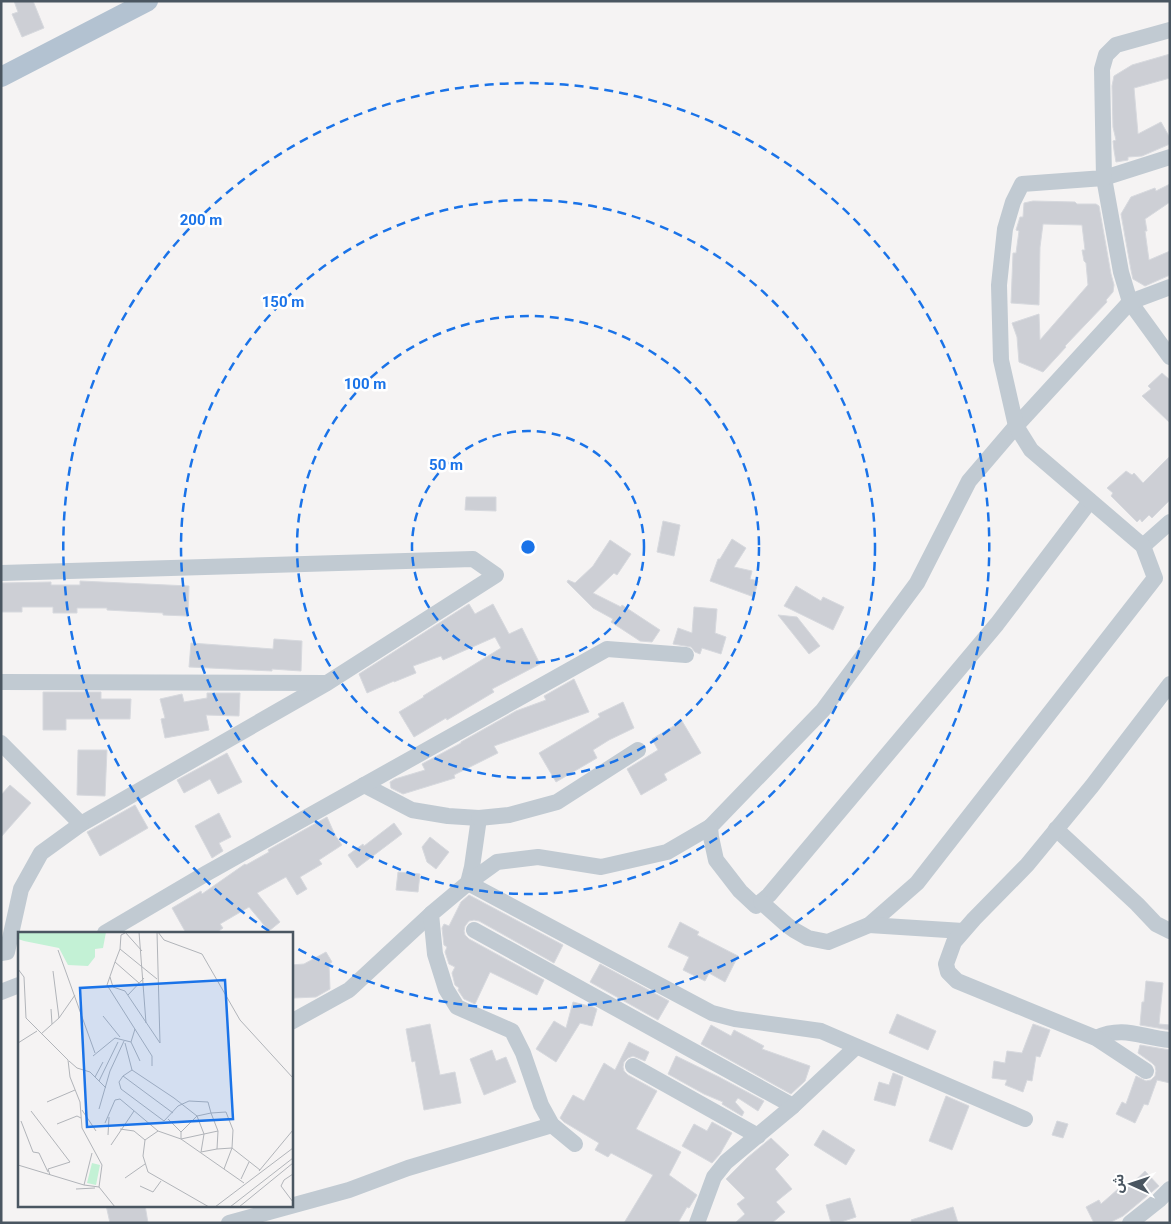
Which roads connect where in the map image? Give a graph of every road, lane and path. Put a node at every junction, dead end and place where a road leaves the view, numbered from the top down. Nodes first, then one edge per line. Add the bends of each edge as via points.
1 (148, 1) edge
2 (1170, 30) edge
3 (1, 77) edge
4 (1170, 157) edge
5 (1104, 178) junction
6 (1170, 287) edge
7 (1130, 302) junction
8 (1170, 357) edge
9 (1016, 426) junction
10 (1090, 501) junction
11 (1170, 522) edge
12 (1143, 546) junction
13 (1, 573) edge
14 (686, 655) dead end
15 (1, 682) edge
16 (327, 683) junction
17 (1170, 684) edge
18 (1, 743) edge
19 (638, 750) dead end
20 (364, 785) junction
21 (479, 818) junction
22 (81, 824) junction
23 (710, 827) junction
24 (1056, 829) junction
25 (468, 882) junction
26 (761, 902) junction
27 (431, 914) junction
28 (869, 925) junction
29 (474, 930) dead end
30 (963, 931) junction
31 (1170, 931) edge
32 (107, 932) edge
33 (1, 953) edge
34 (18, 985) edge
35 (1, 992) edge
36 (292, 1021) edge
37 (1096, 1038) junction
38 (1170, 1040) edge
39 (856, 1047) junction
40 (633, 1066) dead end
41 (1146, 1071) dead end
42 (793, 1106) junction
43 (1024, 1119) dead end
44 (552, 1125) junction
45 (758, 1136) junction
46 (575, 1144) dead end
47 (1170, 1190) edge
48 (291, 1206) edge
49 (292, 1206) edge
50 (229, 1223) edge
51 (697, 1223) edge
52 (1130, 1223) edge

1 - 3 main road
2 - 5 street via 1116,44 1106,55 1102,69
4 - 5 street
5 - 7 street via 1121,272
5 - 9 street via 1022,184 1013,202 1005,229 999,285 1000,360
6 - 7 street
7 - 8 street
7 - 9 street
9 - 10 street via 1031,450
9 - 23 street via 969,481 917,583 823,710
10 - 12 street
10 - 26 street via 997,624
11 - 12 street
12 - 28 street via 1155,578 916,883
13 - 16 street via 473,559 496,575
14 - 20 street via 607,649
15 - 16 street
16 - 22 street
17 - 24 street
18 - 22 street
19 - 21 street via 557,802 508,815
20 - 21 street via 412,810
20 - 32 street
21 - 25 street
22 - 33 street via 41,853 21,889 8,952
23 - 25 street via 667,852 601,867 538,857 497,862
23 - 26 street via 716,860 756,906
24 - 30 street via 1027,865
24 - 31 street via 1156,924
25 - 27 street
25 - 39 street via 712,1013 821,1031
26 - 28 street via 808,938 828,942
27 - 36 street via 349,990
27 - 44 street via 435,954 446,989 457,1007 512,1031
28 - 30 street
29 - 42 street
30 - 37 street via 954,942 946,964 948,972 957,981
34 - 35 street
37 - 38 street via 1123,1031
37 - 41 street
39 - 42 street
39 - 43 street
40 - 45 street
42 - 45 street
44 - 46 street
44 - 49 street
45 - 51 street via 726,1162 714,1177
47 - 52 street
48 - 50 street

